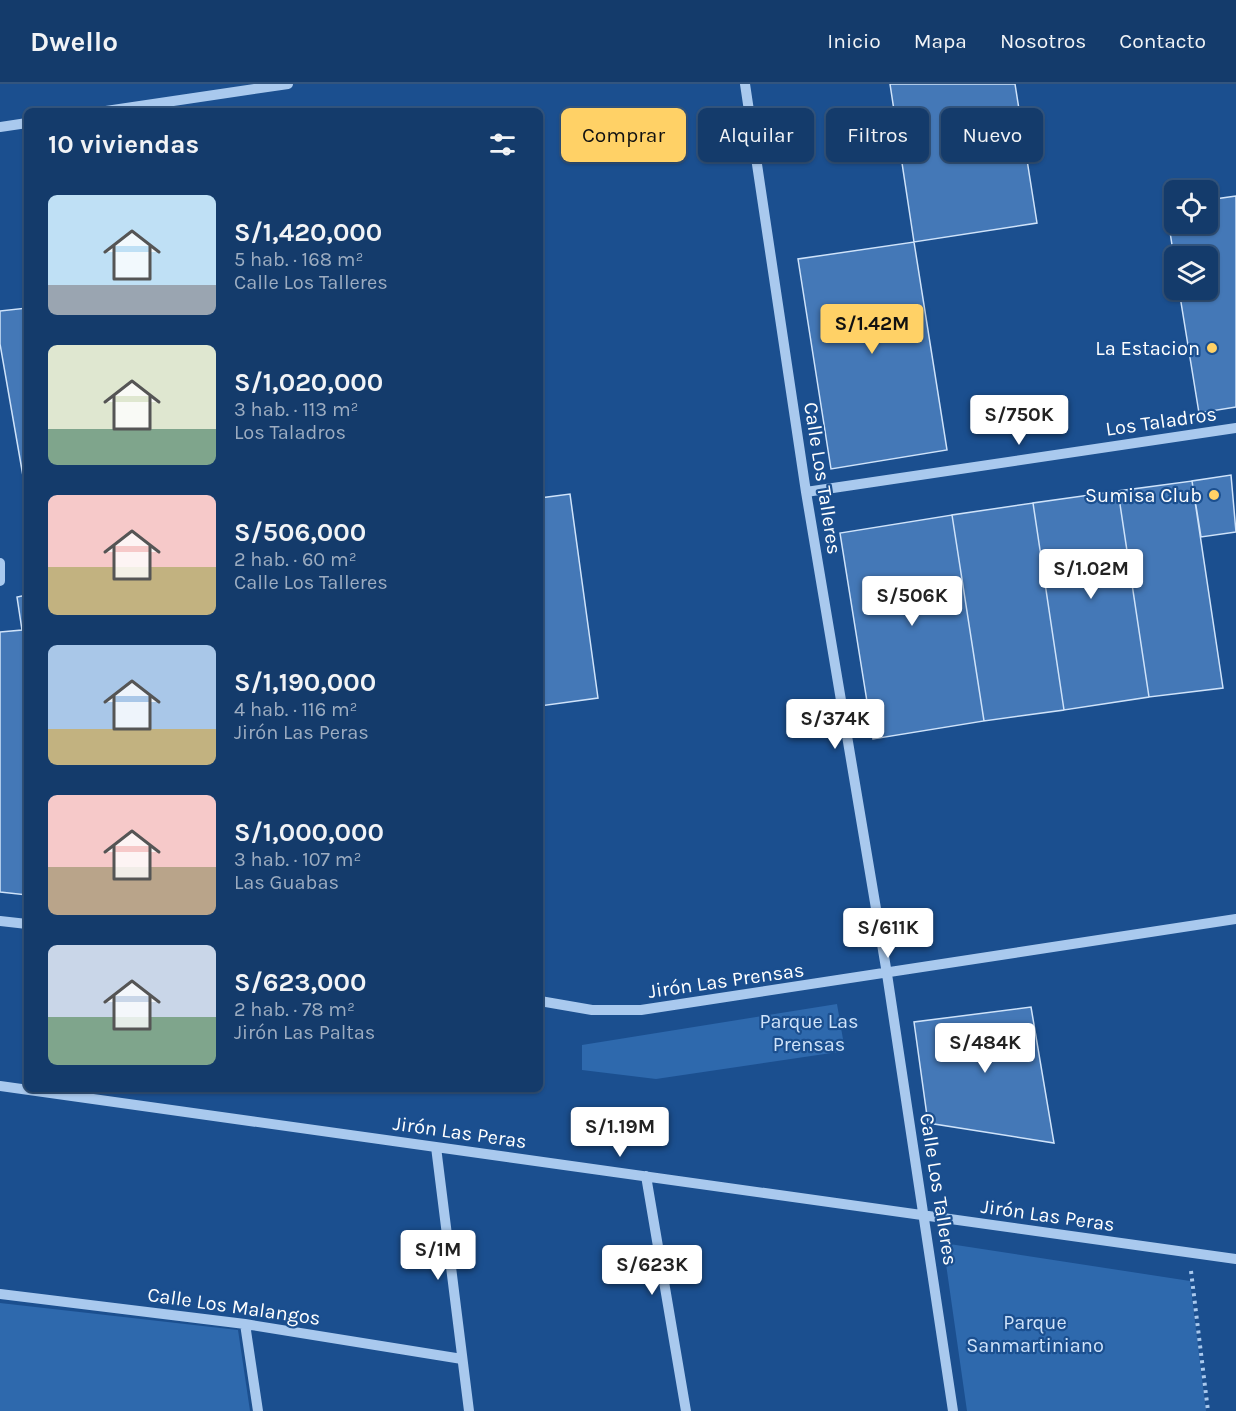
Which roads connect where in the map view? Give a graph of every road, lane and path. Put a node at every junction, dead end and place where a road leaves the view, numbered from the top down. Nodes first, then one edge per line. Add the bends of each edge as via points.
1 (288, 84) edge
2 (745, 84) edge
3 (126, 108) edge
4 (24, 123) edge
5 (0, 127) edge
6 (1236, 428) edge
7 (806, 492) junction
8 (0, 563) edge
9 (0, 581) edge
10 (1236, 919) edge
11 (0, 921) edge
12 (24, 924) edge
13 (887, 974) junction
14 (543, 1002) edge
15 (0, 1086) edge
16 (24, 1089) edge
17 (43, 1092) edge
18 (436, 1147) junction
19 (646, 1176) junction
20 (925, 1216) junction
21 (1188, 1252) junction
22 (1236, 1259) edge
23 (0, 1294) edge
24 (245, 1324) junction
25 (462, 1359) junction
26 (258, 1411) edge
27 (469, 1411) edge
28 (686, 1411) edge
29 (953, 1411) edge
30 (1208, 1411) edge

1 - 3 street
2 - 7 street, Calle Los Talleres
4 - 5 street
6 - 7 street, Los Taladros
7 - 13 street, Calle Los Talleres
8 - 9 street
10 - 13 street, Jirón Las Prensas
11 - 12 street
13 - 14 street, Jirón Las Prensas via 641,1011 592,1010
13 - 20 street, Calle Los Talleres
15 - 16 street, Jirón Las Peras
17 - 18 street, Jirón Las Peras
18 - 19 street, Jirón Las Peras
18 - 25 street
19 - 20 street, Jirón Las Peras
19 - 28 street
20 - 21 street, Jirón Las Peras
20 - 29 street, Calle Los Talleres
21 - 22 street, Jirón Las Peras
21 - 30 path
23 - 24 street, Calle Los Malangos
24 - 25 street, Calle Los Malangos
24 - 26 street
25 - 27 street

